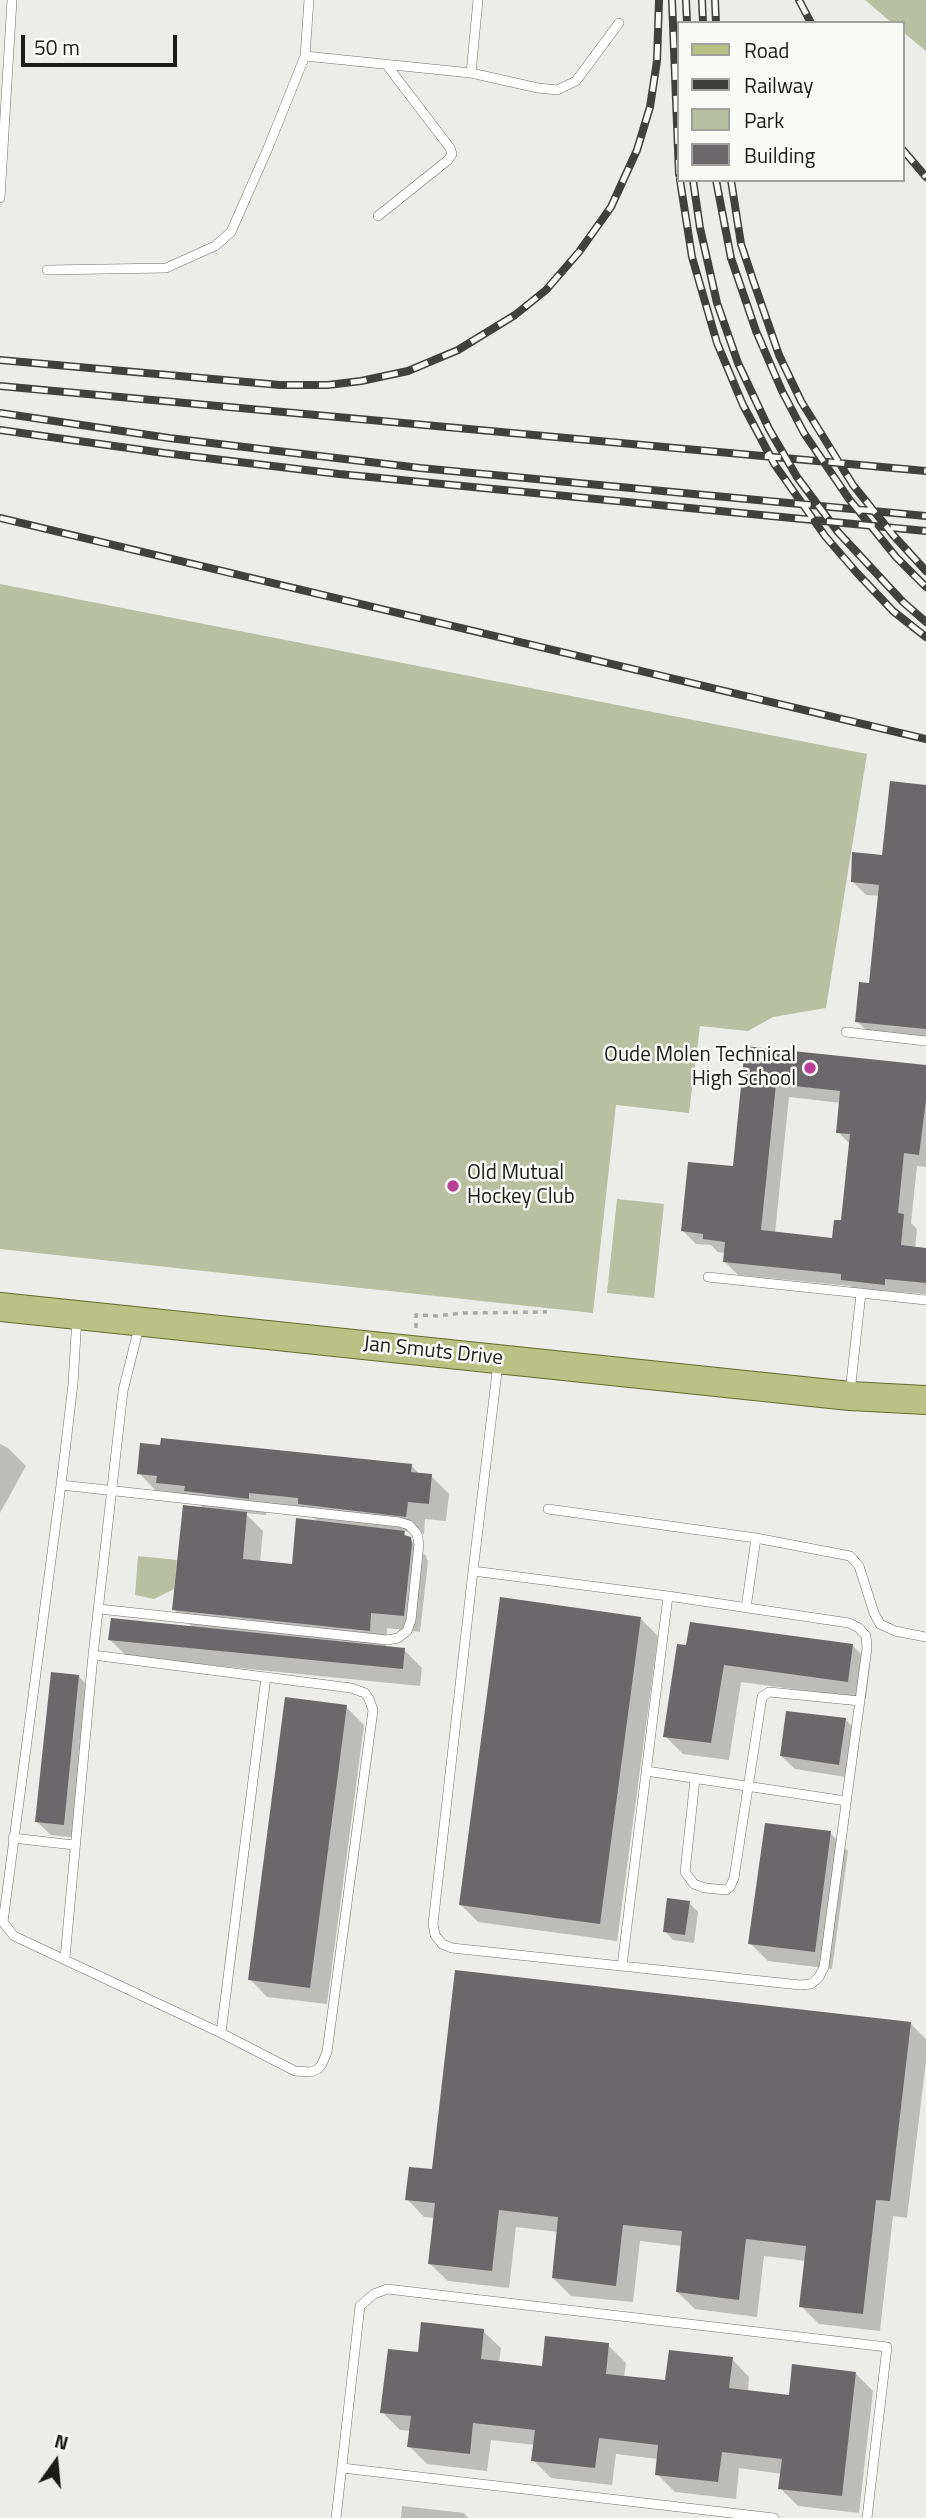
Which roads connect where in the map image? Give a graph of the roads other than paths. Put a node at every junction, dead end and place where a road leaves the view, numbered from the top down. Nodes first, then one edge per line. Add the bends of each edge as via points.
1 (12, 0) edge
2 (309, 0) edge
3 (478, 0) edge
4 (619, 23) dead end
5 (305, 56) junction
6 (386, 64) junction
7 (471, 73) junction
8 (3, 96) edge
9 (1, 153) edge
10 (0, 198) edge
11 (379, 216) dead end
12 (47, 270) dead end
13 (846, 1032) dead end
14 (926, 1041) edge
15 (708, 1277) dead end
16 (860, 1293) junction
17 (926, 1300) edge
18 (0, 1307) edge
19 (77, 1315) junction
20 (141, 1322) junction
21 (499, 1359) junction
22 (858, 1396) junction
23 (926, 1400) edge
24 (926, 1410) edge
25 (61, 1486) junction
26 (113, 1491) junction
27 (548, 1509) dead end
28 (756, 1538) junction
29 (473, 1571) junction
30 (668, 1596) junction
31 (746, 1608) junction
32 (99, 1609) junction
33 (926, 1637) edge
34 (93, 1655) junction
35 (267, 1677) junction
36 (860, 1701) junction
37 (646, 1771) junction
38 (695, 1779) junction
39 (748, 1787) junction
40 (846, 1801) junction
41 (13, 1838) junction
42 (74, 1845) junction
43 (65, 1958) junction
44 (622, 1966) junction
45 (221, 2033) junction
46 (342, 2468) junction
47 (336, 2518) edge
48 (774, 2518) edge
49 (867, 2518) edge

1 - 8 lane
2 - 5 lane
3 - 7 lane
4 - 7 lane via 576,81 557,90
5 - 6 lane
5 - 12 lane via 231,232 215,246 166,268
6 - 7 lane
6 - 11 lane via 452,154
8 - 9 lane
9 - 10 lane
13 - 14 lane
15 - 16 lane
16 - 17 lane
16 - 22 lane
18 - 19 main road, Jan Smuts Drive
19 - 20 main road, Jan Smuts Drive
19 - 25 lane
20 - 21 main road, Jan Smuts Drive
20 - 26 lane via 123,1391
21 - 22 main road, Jan Smuts Drive
21 - 29 lane
22 - 23 main road, Jan Smuts Drive
22 - 24 main road, Jan Smuts Drive
25 - 26 lane
25 - 41 lane
26 - 32 lane
26 - 32 lane via 410,1525 419,1544 411,1620 407,1631 387,1640
27 - 28 lane
28 - 31 lane
28 - 33 lane via 850,1556 859,1566 880,1624
29 - 30 lane
29 - 44 lane via 435,1935 452,1948
30 - 31 lane
30 - 37 lane
31 - 36 lane via 859,1628 866,1636 867,1648
32 - 34 lane
34 - 35 lane
34 - 42 lane
35 - 45 lane
35 - 45 lane via 358,1689 372,1704 371,1724 326,2059 318,2069 295,2071
36 - 39 lane via 764,1694
36 - 40 lane
37 - 38 lane
37 - 44 lane
38 - 39 lane
38 - 39 lane via 685,1872 694,1884 718,1891 730,1887 734,1878
39 - 40 lane
40 - 44 lane via 824,1967 811,1984
41 - 42 lane
41 - 43 lane via 3,1922 14,1936
42 - 43 lane
43 - 45 lane
46 - 47 lane
46 - 48 lane
46 - 49 lane via 360,2306 387,2289 887,2347

